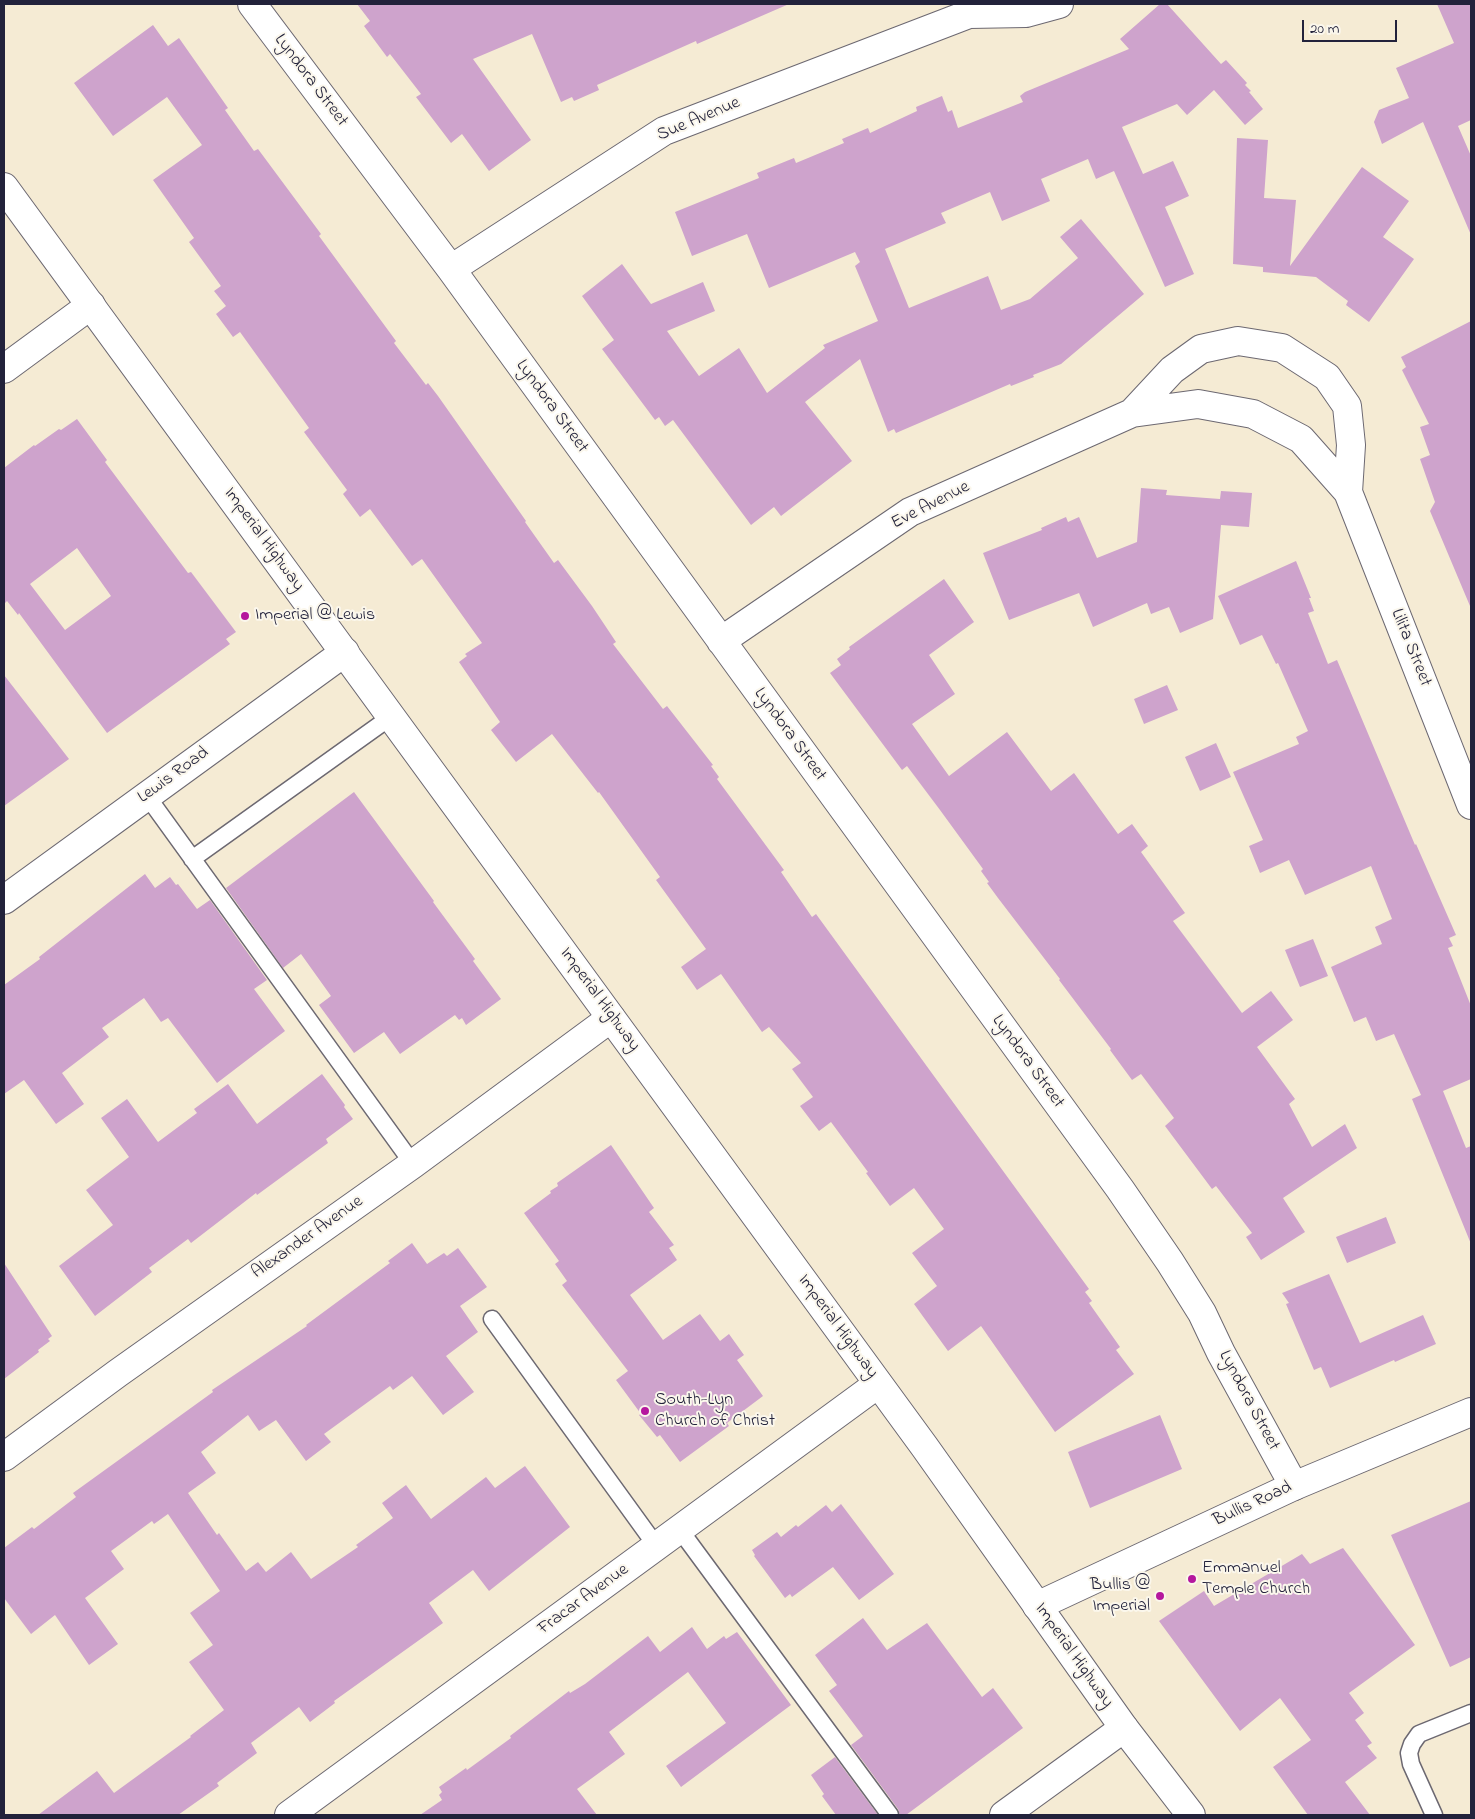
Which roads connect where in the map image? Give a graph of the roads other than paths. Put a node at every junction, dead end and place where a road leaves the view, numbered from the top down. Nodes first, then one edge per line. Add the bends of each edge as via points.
1 (252, 4) edge
2 (1059, 4) edge
3 (977, 9) edge
4 (4, 186) edge
5 (451, 269) junction
6 (91, 306) junction
7 (1282, 348) joint
8 (4, 369) edge
9 (1132, 414) junction
10 (1253, 414) joint
11 (1348, 492) junction
12 (721, 641) junction
13 (345, 652) junction
14 (392, 716) junction
15 (147, 796) junction
16 (1471, 805) edge
17 (192, 859) junction
18 (4, 900) edge
19 (612, 1018) junction
20 (414, 1164) junction
21 (492, 1319) dead end
22 (878, 1384) junction
23 (1471, 1412) edge
24 (4, 1457) edge
25 (1294, 1486) junction
26 (680, 1530) junction
27 (657, 1547) junction
28 (1038, 1606) junction
29 (1471, 1714) edge
30 (1124, 1728) junction
31 (289, 1815) edge
32 (890, 1815) edge
33 (1004, 1815) edge
34 (1191, 1815) edge
35 (1434, 1815) edge

1 - 5 street, Lyndora Street
2 - 3 street, Sue Avenue via 1026,13
3 - 5 street, Sue Avenue via 664,131
4 - 6 street, Imperial Highway
5 - 12 street, Lyndora Street
6 - 8 street
6 - 13 street, Imperial Highway
7 - 9 street, Eve Avenue via 1238,342 1202,349 1172,370
7 - 11 street, Lilita Street via 1327,377 1346,406 1351,445
9 - 10 street, Eve Avenue via 1198,404
9 - 12 street, Eve Avenue via 910,512
10 - 11 street, Lilita Street via 1301,439
11 - 16 street, Lilita Street
12 - 25 street, Lyndora Street via 1164,1254 1202,1313
13 - 14 street, Imperial Highway
13 - 15 street, Lewis Road
14 - 17 lane
14 - 19 street, Imperial Highway
15 - 17 lane
15 - 18 street, Lewis Road
17 - 20 lane
19 - 20 street, Alexander Avenue
19 - 22 street, Imperial Highway
20 - 24 street, Alexander Avenue
21 - 27 lane
22 - 26 street, Fracar Avenue
22 - 28 street, Imperial Highway
23 - 25 street, Bullis Road
25 - 28 street, Bullis Road
26 - 27 street, Fracar Avenue
26 - 32 lane
27 - 31 street, Fracar Avenue
28 - 30 street, Imperial Highway
29 - 35 lane via 1419,1734 1412,1744 1409,1753 1411,1764
30 - 33 street
30 - 34 street, Imperial Highway

